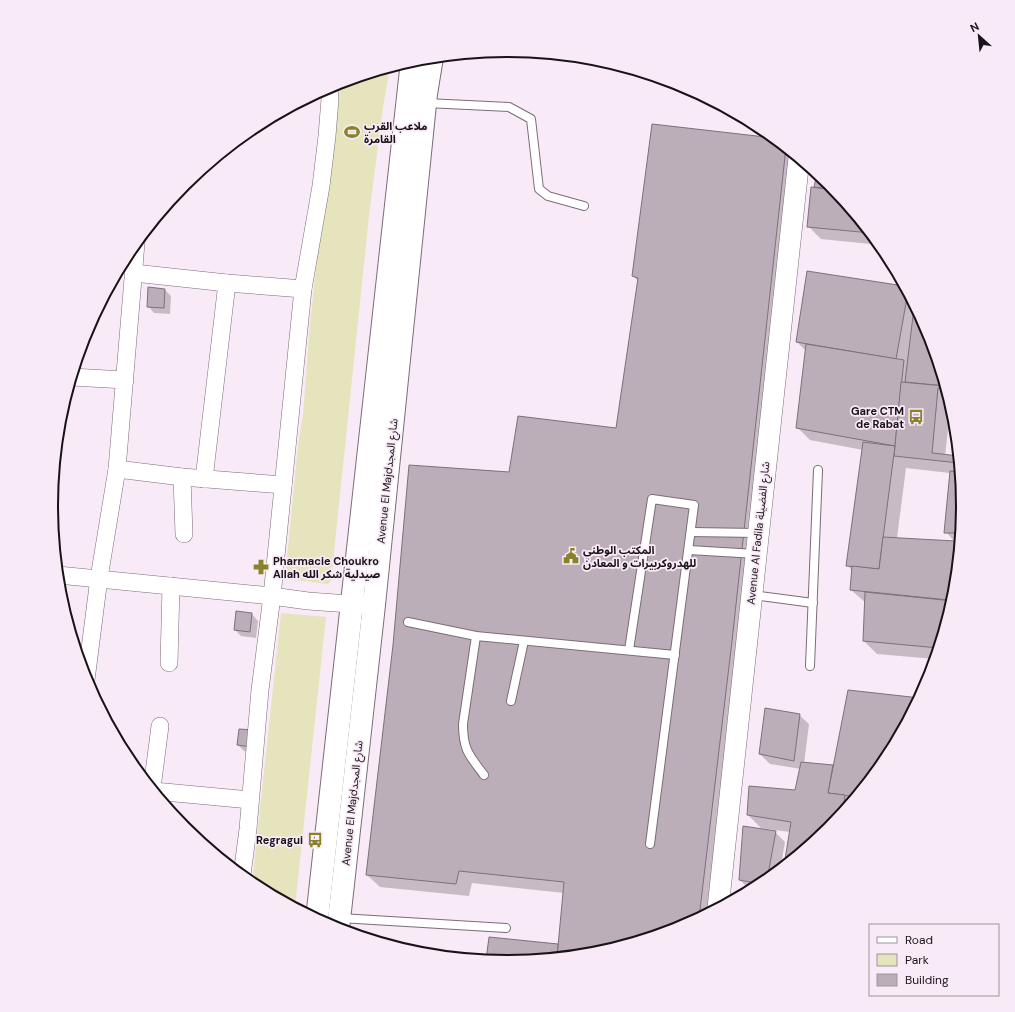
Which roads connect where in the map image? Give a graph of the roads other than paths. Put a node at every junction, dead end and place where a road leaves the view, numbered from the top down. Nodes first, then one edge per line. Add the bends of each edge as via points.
1 (431, 64) edge
2 (411, 68) edge
3 (330, 94) edge
4 (425, 103) junction
5 (798, 164) edge
6 (584, 206) dead end
7 (133, 257) edge
8 (133, 259) edge
9 (227, 283) junction
10 (303, 288) junction
11 (78, 377) edge
12 (125, 380) junction
13 (117, 469) junction
14 (818, 470) dead end
15 (182, 477) junction
16 (204, 479) junction
17 (283, 485) junction
18 (691, 532) junction
19 (758, 533) junction
20 (184, 534) dead end
21 (688, 550) junction
22 (756, 554) junction
23 (64, 575) edge
24 (99, 578) junction
25 (171, 586) junction
26 (752, 595) junction
27 (272, 596) junction
28 (812, 603) junction
29 (351, 604) junction
30 (374, 605) junction
31 (408, 622) dead end
32 (476, 636) junction
33 (524, 640) junction
34 (629, 650) junction
35 (675, 655) junction
36 (169, 662) dead end
37 (88, 665) edge
38 (810, 666) dead end
39 (511, 702) dead end
40 (160, 726) dead end
41 (484, 775) dead end
42 (153, 781) edge
43 (161, 792) edge
44 (250, 800) junction
45 (650, 844) dead end
46 (243, 868) edge
47 (719, 902) edge
48 (318, 913) edge
49 (339, 923) edge
50 (342, 923) edge
51 (506, 928) dead end

1 - 4 main road, Avenue El Majdشارع المجد
2 - 29 main road, Avenue El Majdشارع المجد
3 - 10 street via 321,186
4 - 6 lane via 509,107 531,119 539,189 548,196
4 - 30 main road, Avenue El Majdشارع المجد
5 - 19 street, Avenue Al Fadila شارع الفضيلة
7 - 9 street
8 - 12 street
9 - 10 street
9 - 16 street
10 - 17 street
11 - 12 street
12 - 13 street
13 - 15 street
13 - 24 street
14 - 28 lane
15 - 16 street
15 - 20 street
16 - 17 street
17 - 27 street
18 - 19 lane
18 - 21 lane
18 - 34 lane via 694,505 652,500
19 - 22 street, Avenue Al Fadila شارع الفضيلة
21 - 22 lane
21 - 35 lane
22 - 26 street, Avenue Al Fadila شارع الفضيلة
23 - 24 street
24 - 25 street
24 - 37 street
25 - 27 street
25 - 36 street
26 - 28 lane
26 - 47 street, Avenue Al Fadila شارع الفضيلة
27 - 29 street
27 - 44 street
28 - 38 lane
29 - 30 street
29 - 48 main road, Avenue El Majdشارع المجد
30 - 49 main road, Avenue El Majdشارع المجد
31 - 32 lane
32 - 33 lane
32 - 41 lane via 463,737 467,753
33 - 34 lane
33 - 39 lane
34 - 35 lane
35 - 45 lane
40 - 42 street
43 - 44 street
44 - 46 street
50 - 51 lane

